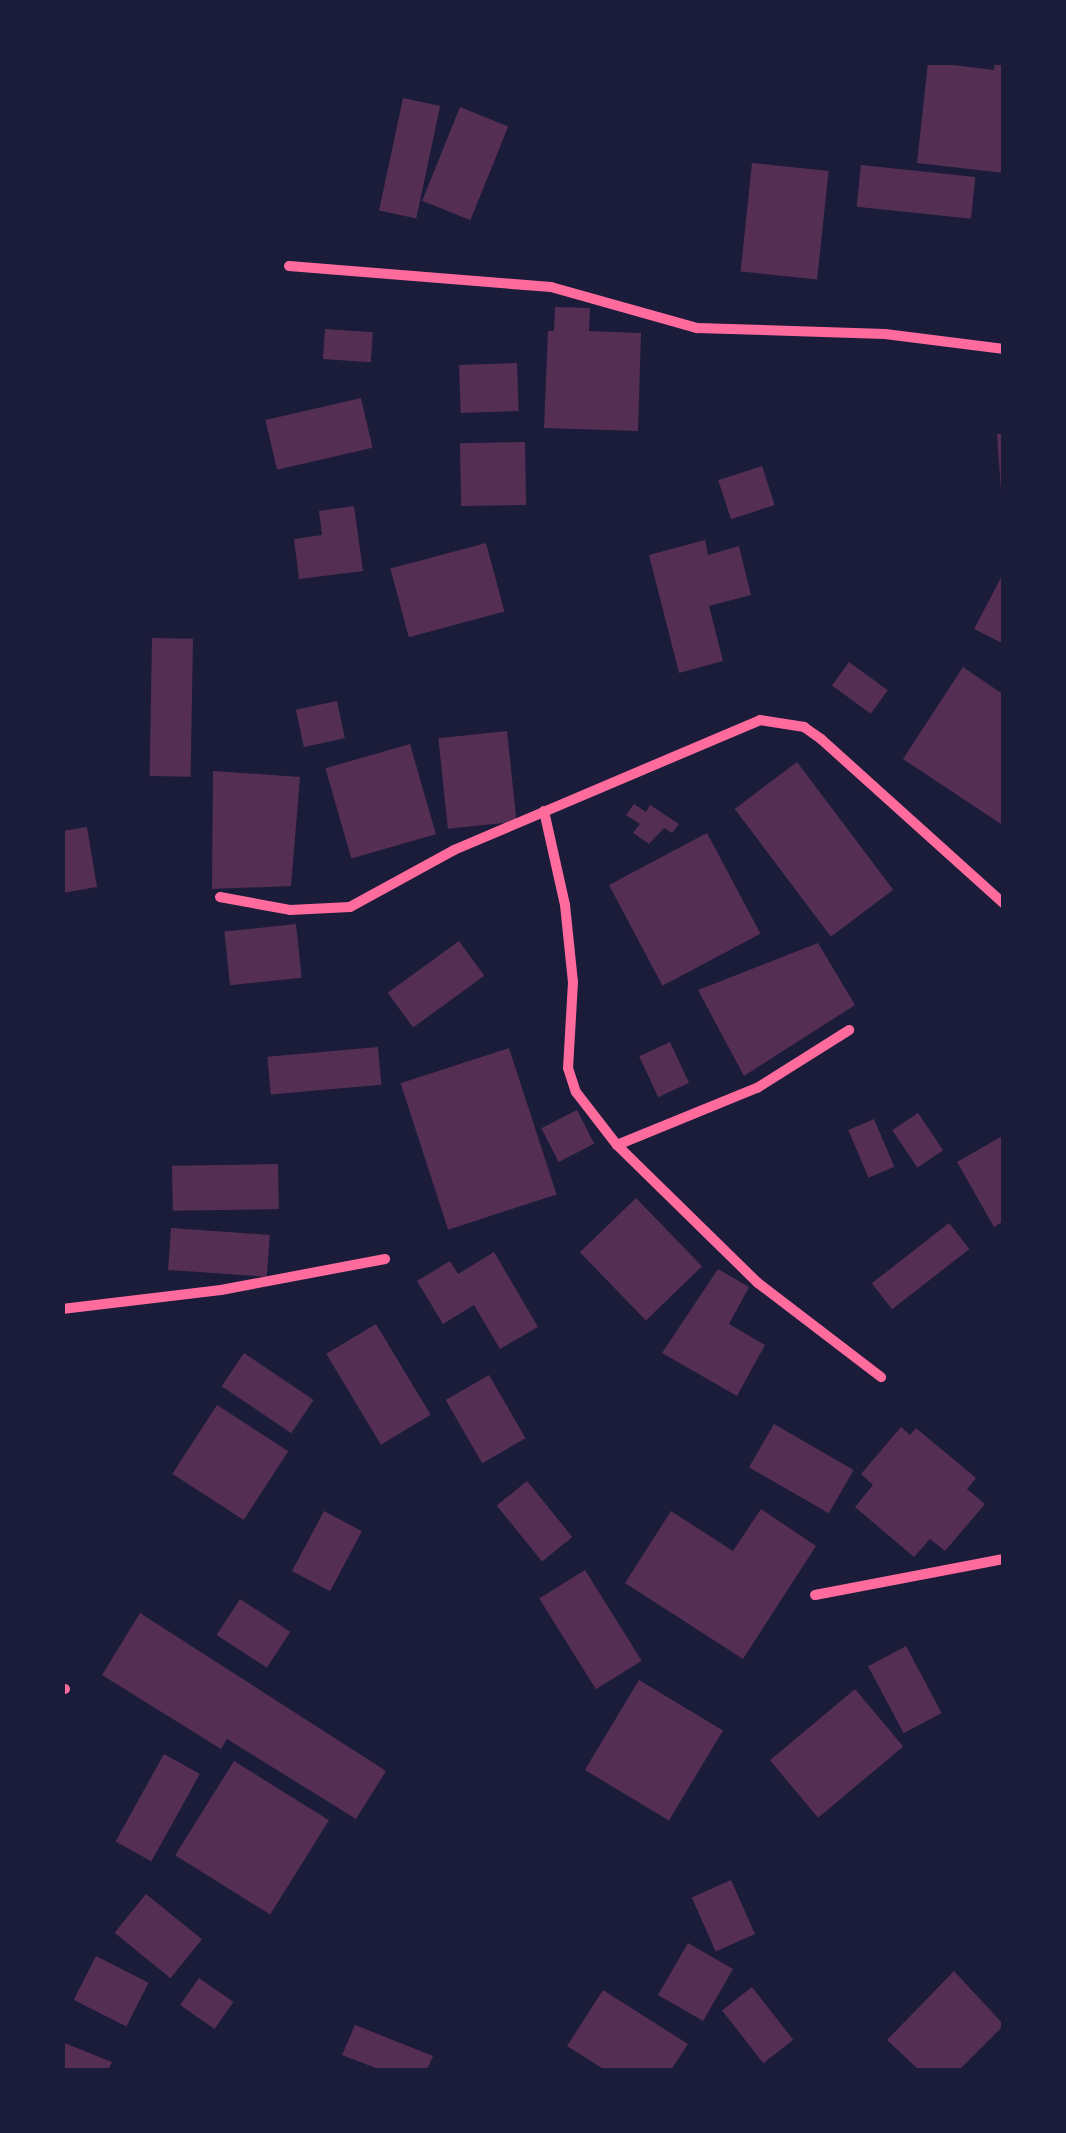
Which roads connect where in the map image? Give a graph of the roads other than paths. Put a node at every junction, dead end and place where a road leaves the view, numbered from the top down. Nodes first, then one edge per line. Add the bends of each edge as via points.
1 (288, 266) dead end
2 (1004, 349) edge
3 (544, 812) junction
4 (220, 897) dead end
5 (1004, 904) edge
6 (848, 1030) dead end
7 (617, 1144) junction
8 (385, 1259) dead end
9 (62, 1309) edge
10 (881, 1377) dead end
11 (1004, 1558) edge
12 (815, 1596) dead end

1 - 2 street via 551,287 697,328 885,334
3 - 4 street via 454,850 350,907 290,910
3 - 5 street via 737,726 782,720 822,739
3 - 7 street via 571,962 568,1068 584,1106
6 - 7 street via 758,1088
7 - 10 street via 772,1295
8 - 9 street via 222,1290
11 - 12 street

